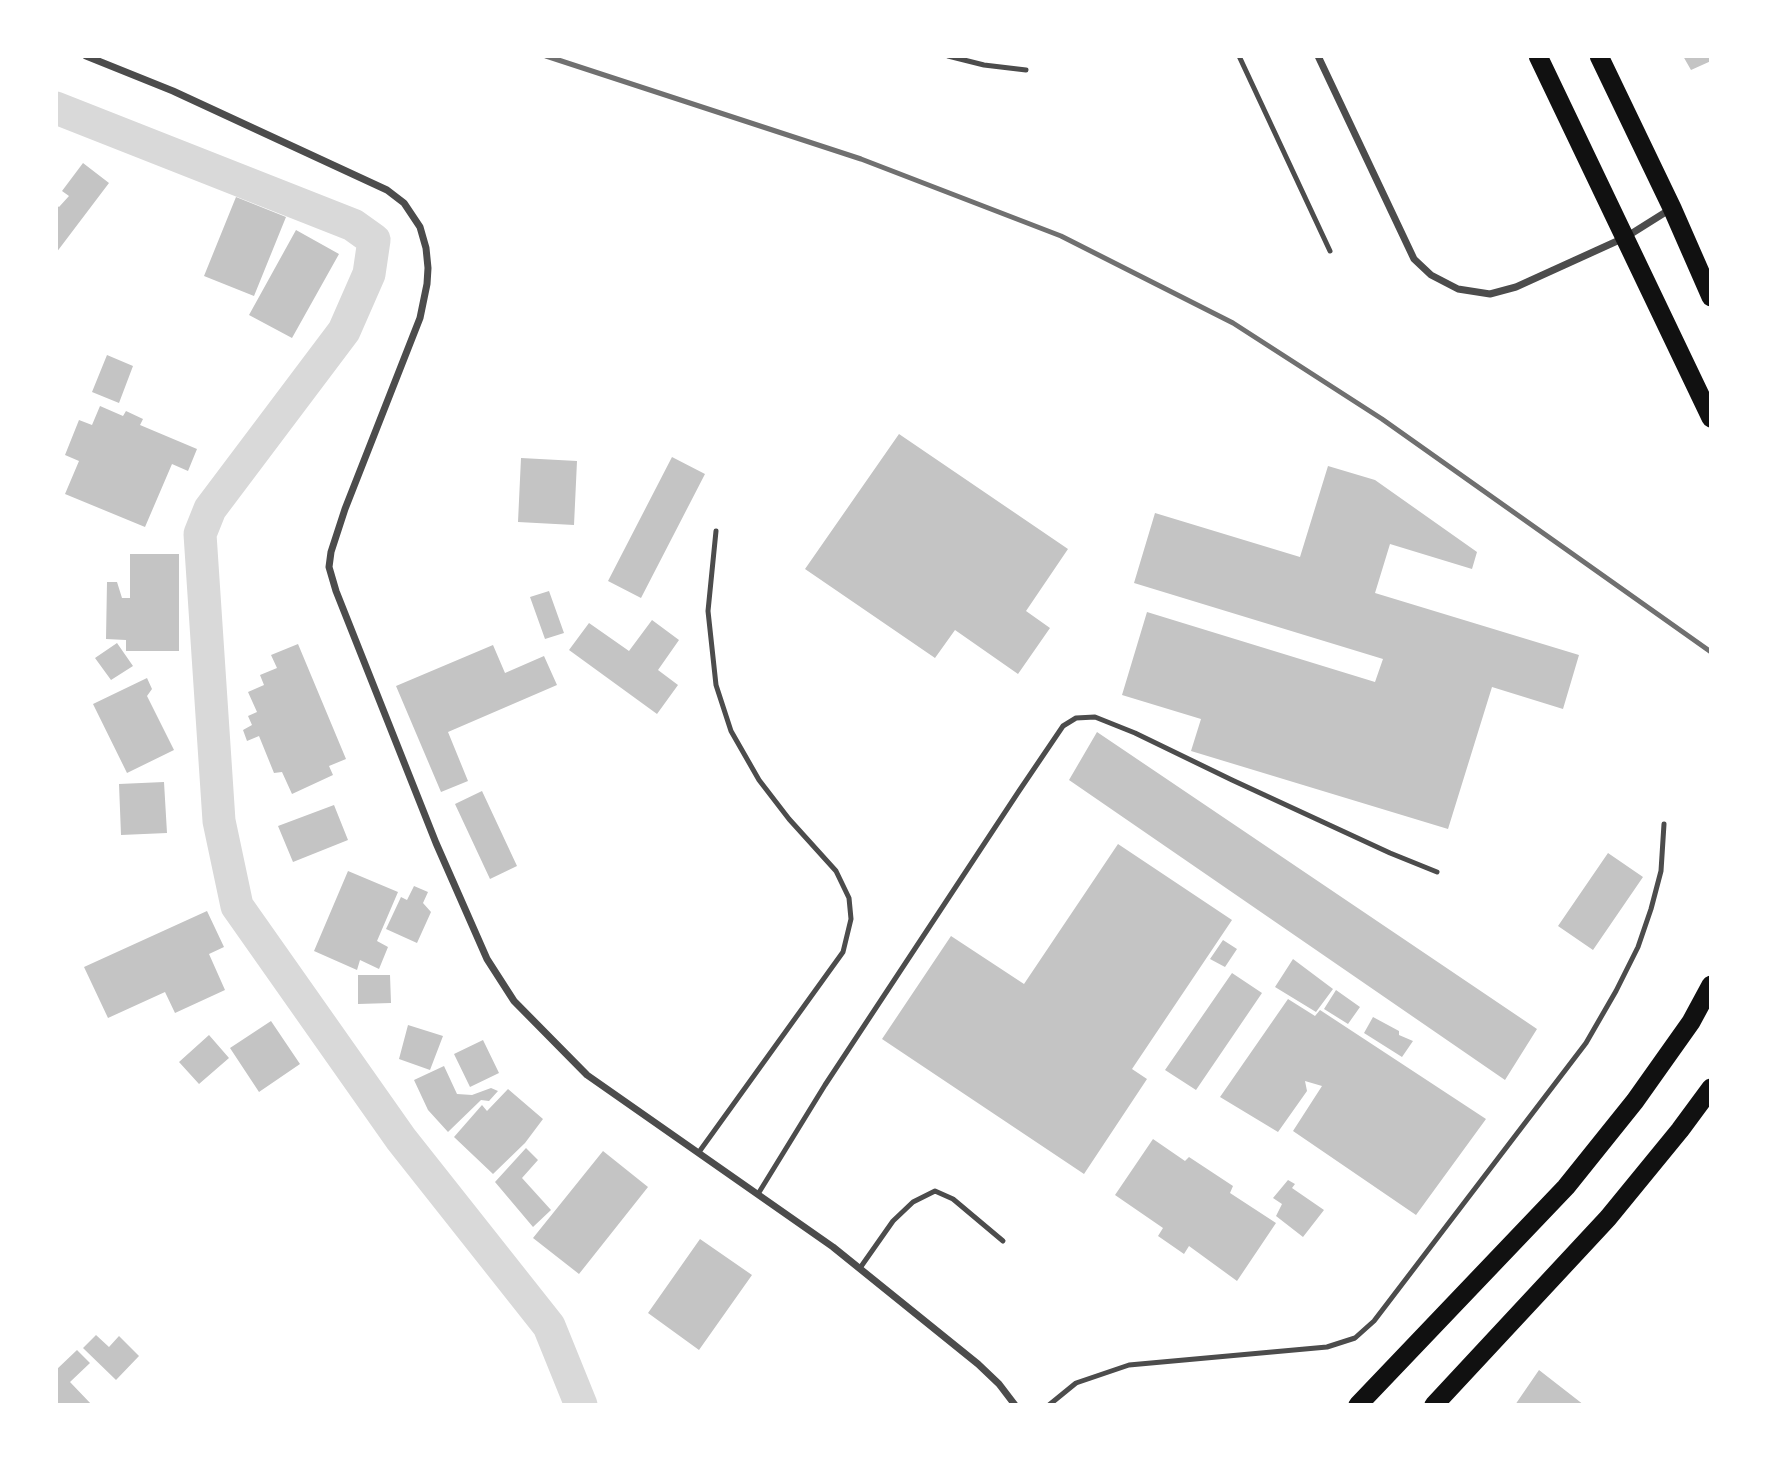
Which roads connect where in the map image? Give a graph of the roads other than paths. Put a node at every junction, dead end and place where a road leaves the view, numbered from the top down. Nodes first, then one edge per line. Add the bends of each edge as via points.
1 (86, 56) edge
2 (948, 56) edge
3 (1239, 56) edge
4 (1318, 56) edge
5 (1538, 56) edge
6 (1599, 56) edge
7 (1026, 70) dead end
8 (1672, 208) junction
9 (1626, 237) junction
10 (1330, 251) dead end
11 (1711, 297) edge
12 (1711, 418) edge
13 (716, 531) dead end
14 (1664, 824) dead end
15 (1437, 872) dead end
16 (1711, 985) edge
17 (1711, 1088) edge
18 (699, 1152) junction
19 (758, 1194) junction
20 (1003, 1241) dead end
21 (860, 1268) junction
22 (1439, 1402) edge
23 (1015, 1405) edge
24 (1049, 1405) edge
25 (1358, 1405) edge

1 - 18 street via 387,190 413,214 426,248 424,302 331,552 332,581 436,844 503,985 530,1020 587,1075
2 - 7 lane
3 - 10 lane
4 - 9 street via 1413,259 1431,275 1458,289 1490,294
5 - 9 highway
6 - 8 highway
8 - 9 street
8 - 11 highway
9 - 12 highway
13 - 18 lane via 708,611 716,685 731,731 759,780 836,871 849,898 850,919 843,952
14 - 24 lane via 1661,871 1638,947 1586,1043 1374,1321 1355,1338 1327,1347 1129,1365 1076,1383
15 - 19 lane via 1136,733 1096,717 1076,718 1063,726 1019,791
16 - 25 highway via 1636,1101 1566,1187
17 - 22 highway via 1608,1218
18 - 19 street
19 - 21 street
20 - 21 lane via 953,1199 935,1191 913,1202 893,1221
21 - 23 street via 978,1364

